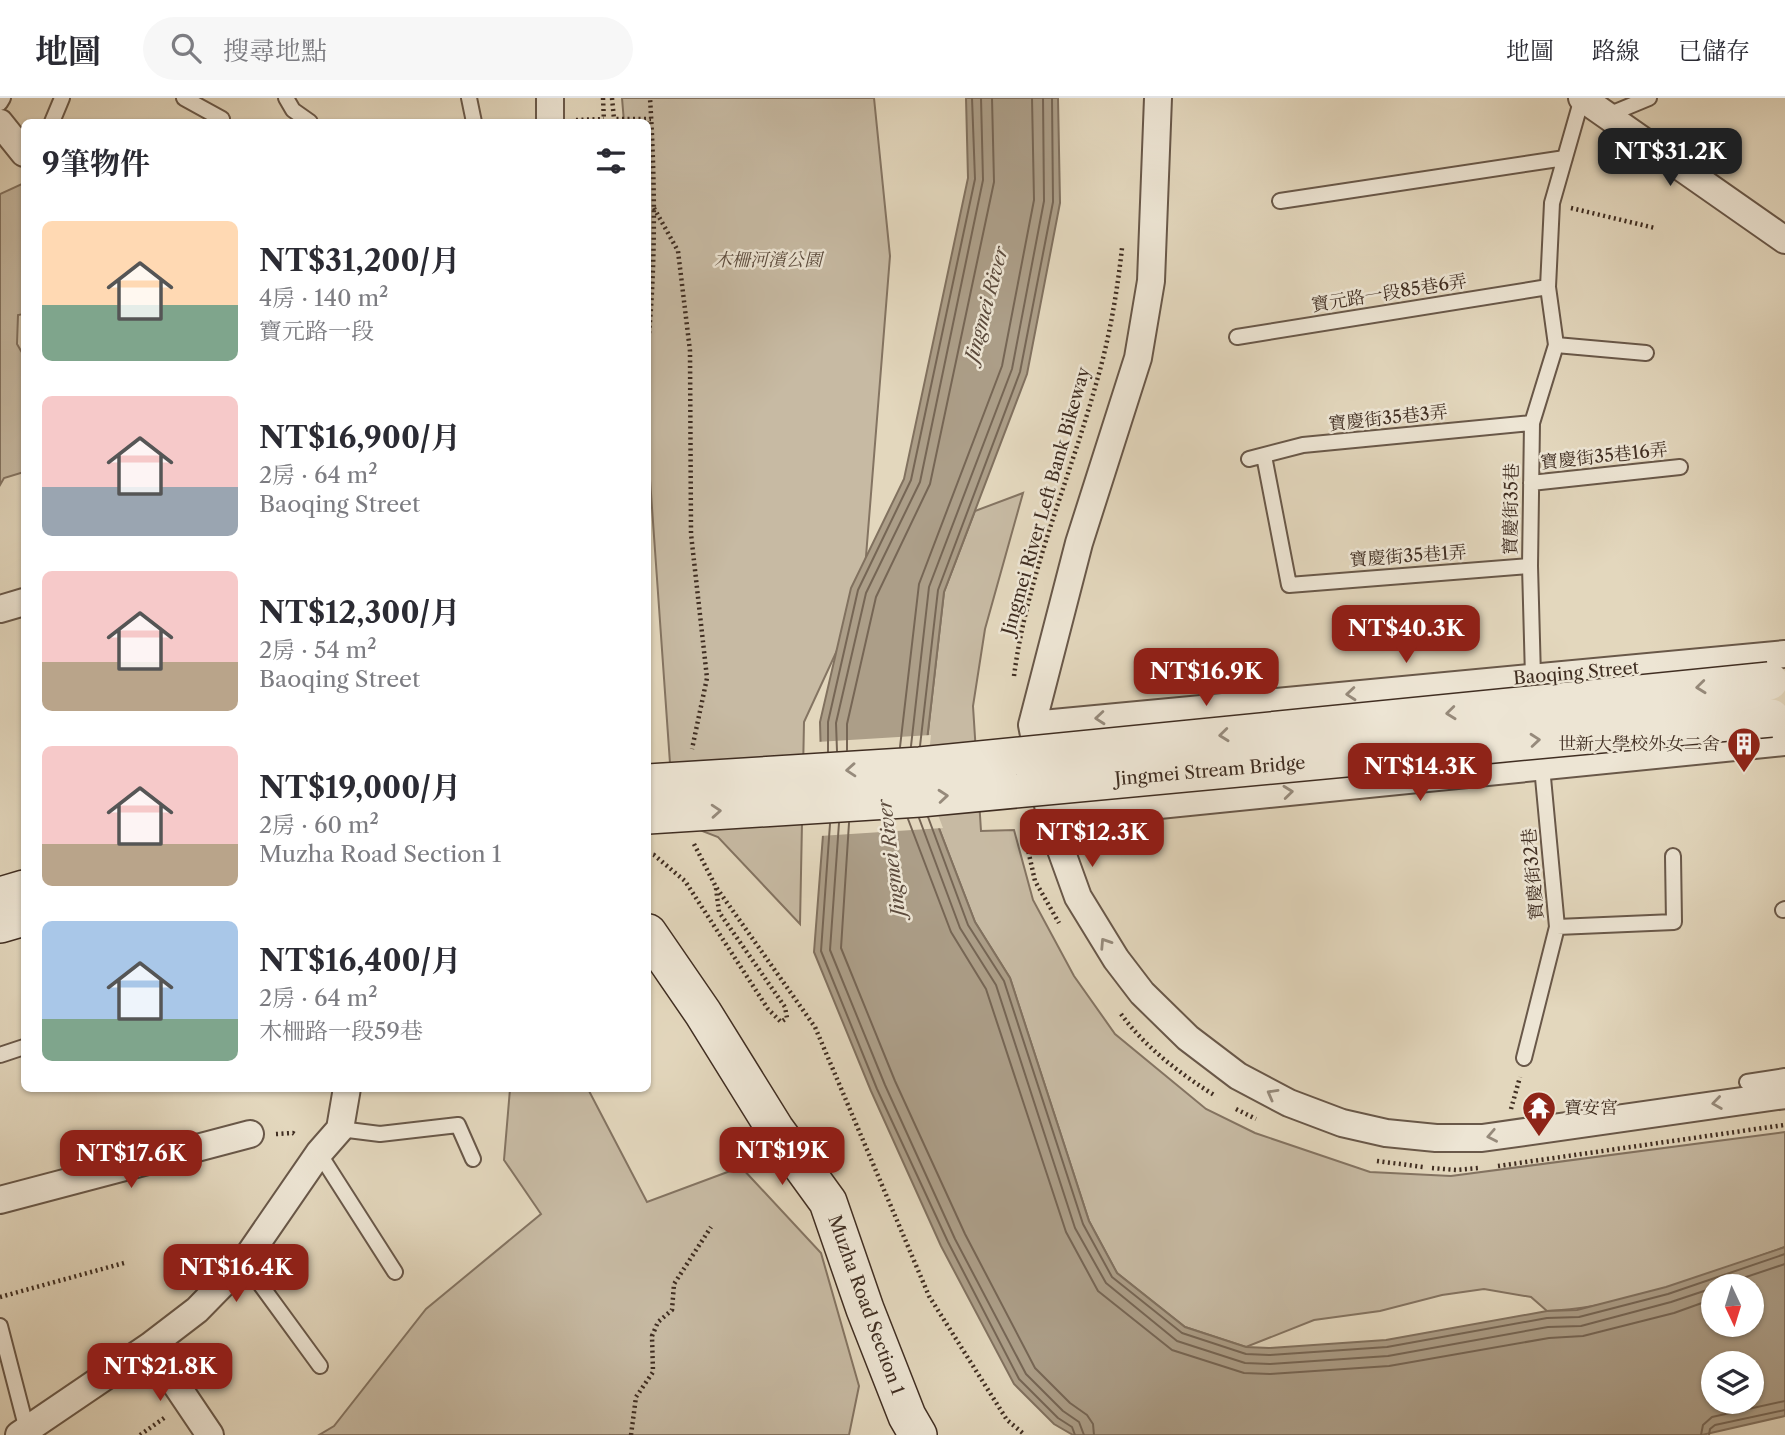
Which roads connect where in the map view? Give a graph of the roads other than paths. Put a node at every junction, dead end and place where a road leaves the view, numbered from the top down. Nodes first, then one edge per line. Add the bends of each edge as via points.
1 (3, 98) edge
2 (62, 98) edge
3 (184, 98) edge
4 (286, 98) edge
5 (469, 98) edge
6 (550, 98) edge
7 (1158, 98) edge
8 (1582, 98) edge
9 (1649, 98) edge
10 (0, 103) edge
11 (1608, 115) junction
12 (53, 119) edge
13 (222, 119) dead end
14 (306, 119) edge
15 (473, 119) edge
16 (550, 119) edge
17 (0, 123) edge
18 (21, 149) edge
19 (1565, 158) junction
20 (1280, 201) dead end
21 (1785, 240) edge
22 (1548, 287) junction
23 (1237, 337) dead end
24 (1556, 345) junction
25 (1646, 353) dead end
26 (1532, 423) junction
27 (1265, 456) junction
28 (1249, 459) dead end
29 (1680, 467) dead end
30 (1531, 483) junction
31 (1530, 566) junction
32 (21, 603) edge
33 (0, 609) edge
34 (1780, 671) edge
35 (1533, 677) junction
36 (1032, 725) junction
37 (1780, 726) edge
38 (1542, 767) junction
39 (651, 783) edge
40 (651, 815) edge
41 (1050, 816) junction
42 (1673, 856) dead end
43 (21, 891) edge
44 (0, 896) edge
45 (21, 918) edge
46 (0, 924) edge
47 (1558, 927) junction
48 (651, 937) edge
49 (21, 1049) edge
50 (0, 1055) edge
51 (1524, 1058) road end
52 (1785, 1076) edge
53 (1747, 1082) dead end
54 (345, 1092) edge
55 (1785, 1095) edge
56 (340, 1129) junction
57 (250, 1134) road end
58 (319, 1153) junction
59 (473, 1158) dead end
60 (0, 1200) edge
61 (244, 1262) junction
62 (396, 1272) dead end
63 (0, 1326) edge
64 (150, 1346) junction
65 (320, 1366) dead end
66 (23, 1433) edge
67 (210, 1435) edge
68 (918, 1435) edge

1 - 10 lane
2 - 12 lane
3 - 13 lane
4 - 14 lane
5 - 15 lane
6 - 16 street
7 - 36 street via 1151,281 1138,358 1079,543
8 - 11 street
8 - 19 lane
9 - 11 lane
11 - 21 street
17 - 18 street
19 - 20 lane
19 - 22 lane via 1552,203
22 - 23 lane, 寶元路一段85巷6弄
22 - 24 lane
24 - 25 lane
24 - 26 lane, 寶慶街35巷
26 - 27 lane, 寶慶街35巷3弄 via 1303,445
26 - 30 lane, 寶慶街35巷
27 - 28 lane, 寶慶街35巷3弄
27 - 31 lane, 寶慶街35巷1弄 via 1289,585
29 - 30 lane, 寶慶街35巷16弄
30 - 31 lane, 寶慶街35巷
31 - 35 lane, 寶慶街35巷
32 - 33 street
34 - 35 street, Baoqing Street
34 -> 39 main road, Jingmei Stream Bridge, bridge via 920,766
35 -> 36 street, Baoqing Street
36 - 41 street
37 - 38 street
40 -> 37 main road, Jingmei Stream Bridge, bridge via 919,798
41 -> 38 street
38 - 47 lane, 寶慶街32巷
55 -> 41 street via 1482,1138 1386,1133 1289,1103 1238,1076 1188,1038 1142,993 1093,925 1065,864
42 - 47 lane via 1674,922
43 - 44 main road
45 - 46 main road
47 - 51 lane, 寶慶街32巷
48 - 68 main road, Muzha Road Section 1 via 828,1202 870,1321
49 - 50 lane
52 - 53 lane
54 - 56 street
56 - 58 street
56 - 59 lane via 380,1134 458,1125
57 - 60 street
58 - 61 street
58 - 62 lane
61 - 64 street via 197,1310
61 - 65 lane
63 - 66 lane
64 - 66 street
64 - 67 street

